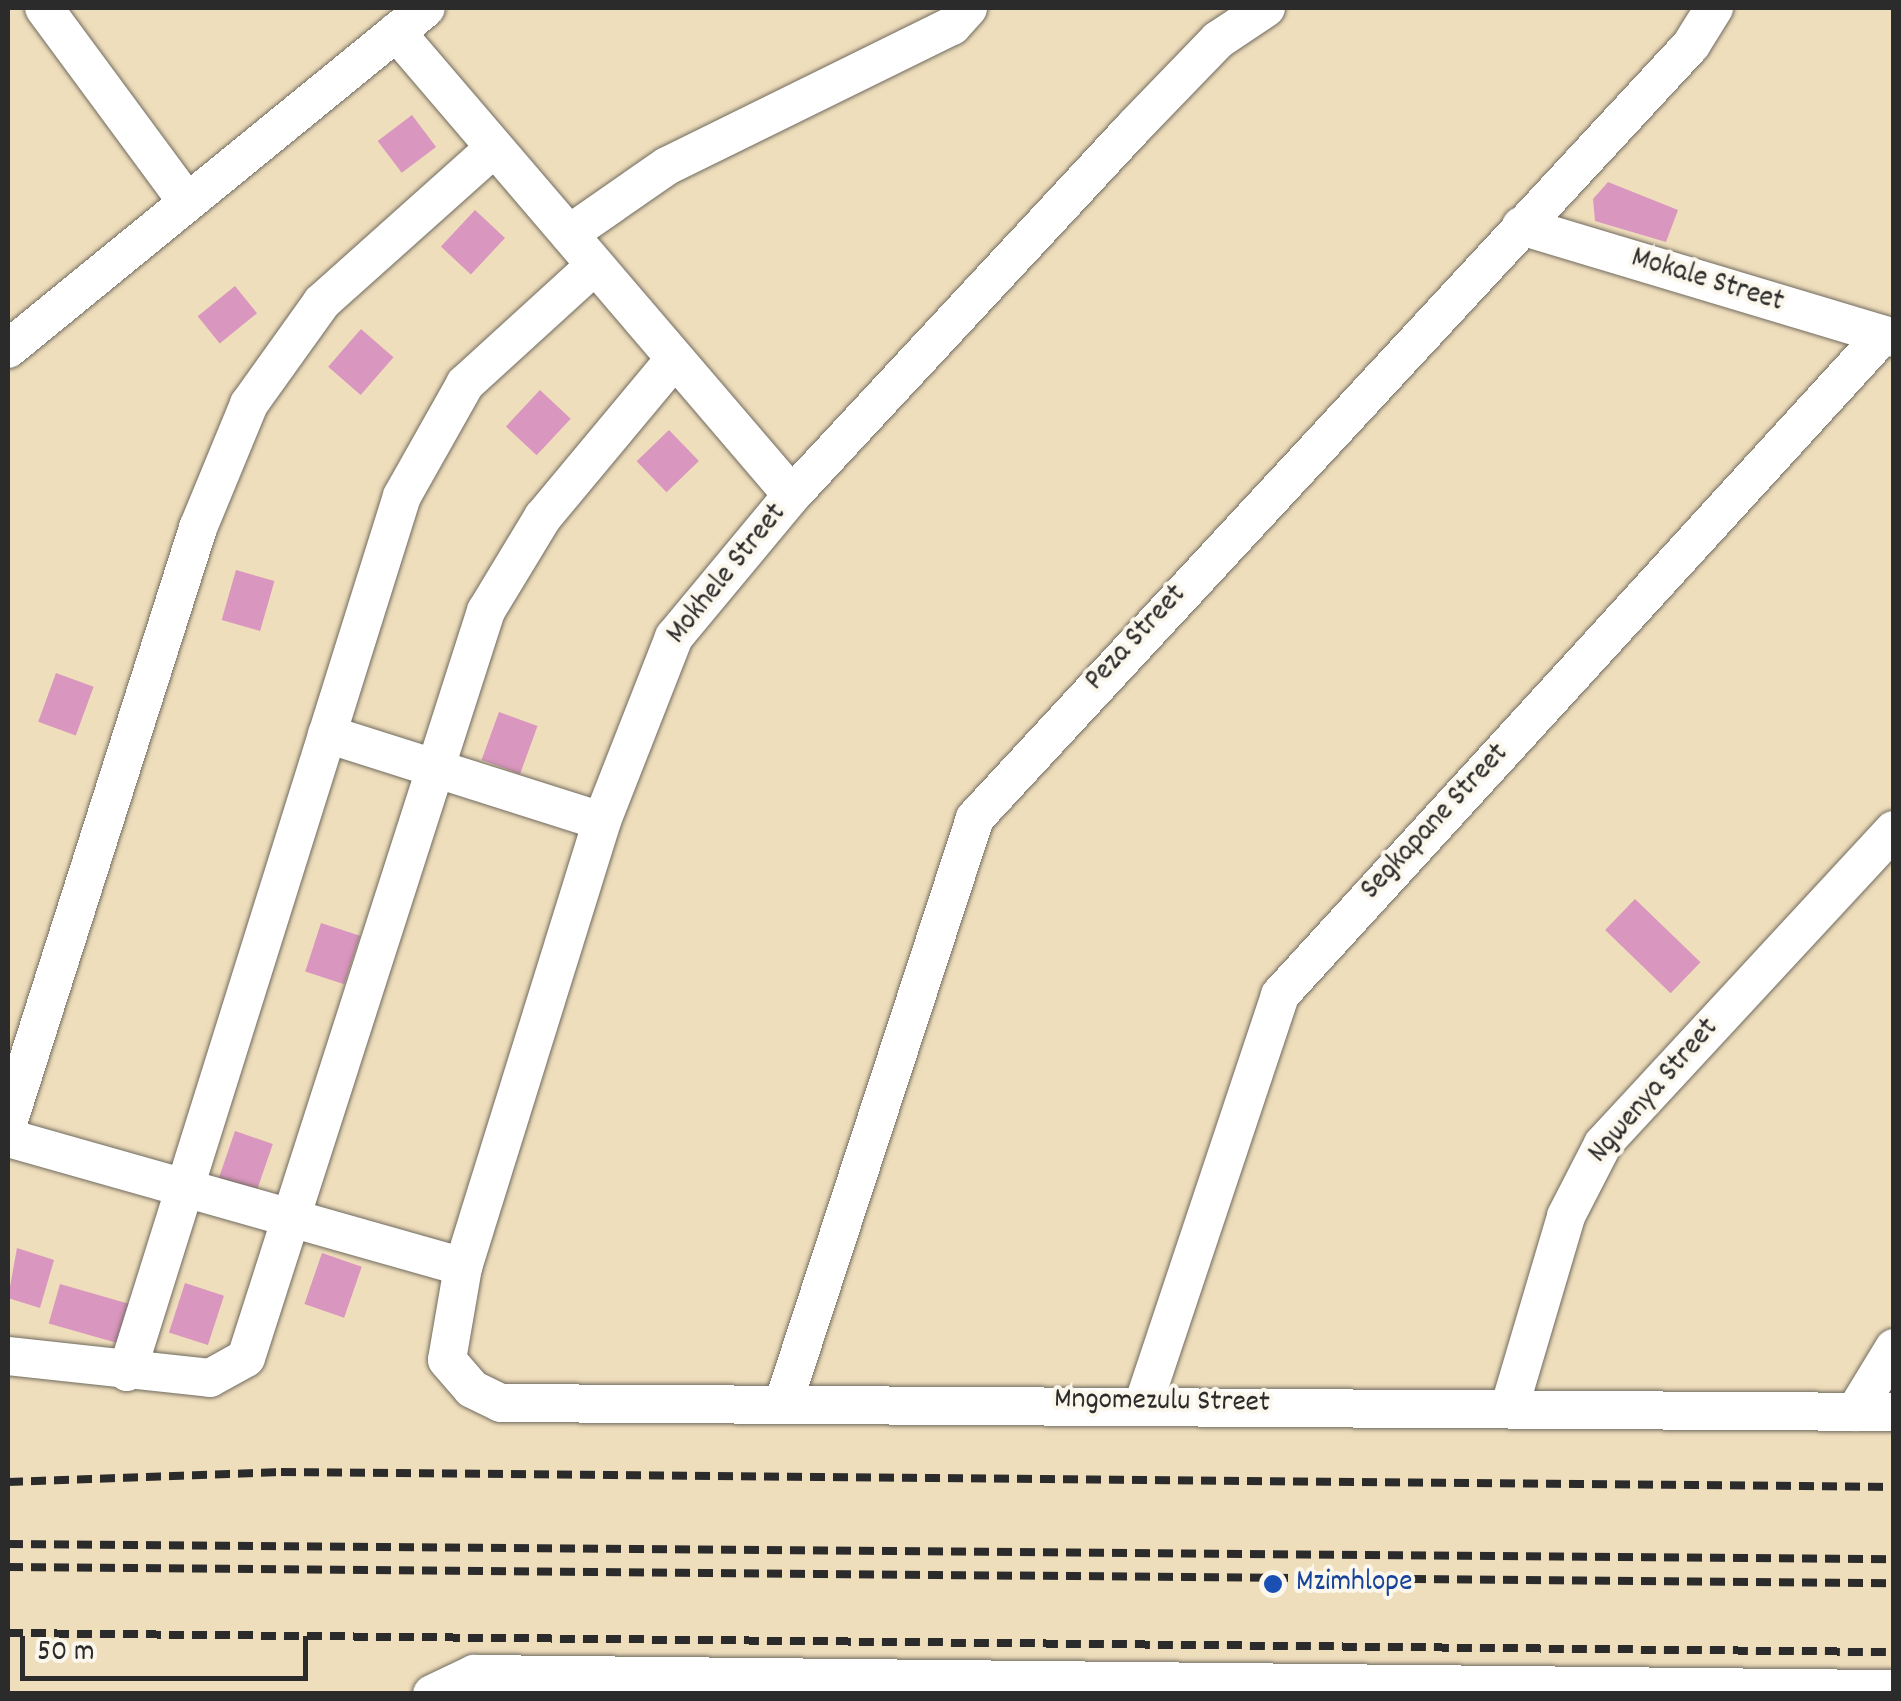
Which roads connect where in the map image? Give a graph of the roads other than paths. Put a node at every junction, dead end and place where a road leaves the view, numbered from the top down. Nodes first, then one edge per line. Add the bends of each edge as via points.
1 (44, 8) edge
2 (426, 8) edge
3 (968, 8) edge
4 (1266, 8) edge
5 (1714, 8) edge
6 (396, 32) junction
7 (494, 149) junction
8 (185, 199) junction
9 (1521, 226) junction
10 (569, 234) junction
11 (592, 268) junction
12 (1888, 337) edge
13 (8, 349) edge
14 (672, 362) junction
15 (792, 495) junction
16 (327, 734) junction
17 (436, 768) junction
18 (602, 821) junction
19 (1894, 830) edge
20 (8, 1123) edge
21 (8, 1138) edge
22 (184, 1188) junction
23 (294, 1219) junction
24 (463, 1267) junction
25 (1894, 1348) edge
26 (8, 1356) edge
27 (447, 1360) joint
28 (127, 1372) junction
29 (784, 1401) junction
30 (1144, 1402) junction
31 (1508, 1408) junction
32 (1855, 1412) junction
33 (1894, 1412) edge
34 (447, 1685) edge
35 (1894, 1689) edge

1 - 8 street
2 - 6 street
3 - 10 street via 952,26 668,166
4 - 15 street, Mokhele Street via 1218,40
5 - 9 street, Peza Street via 1691,44
6 - 7 street
6 - 8 street
7 - 10 street
7 - 20 street via 322,302 249,404 198,528
8 - 13 street
9 - 12 street, Mokale Street
9 - 29 street, Peza Street via 975,818
10 - 11 street
11 - 14 street
11 - 16 street via 465,384 438,424 402,496
12 - 30 street, Segkapane Street via 1280,994
14 - 15 street
14 - 17 street via 515,556 486,611
15 - 18 street, Mokhele Street via 674,637
16 - 17 street
16 - 22 street
17 - 18 street
17 - 23 street
18 - 24 street, Mokhele Street
19 - 31 street, Ngwenya Street via 1603,1144 1566,1216
21 - 22 street
22 - 23 street
22 - 28 street
23 - 24 street
23 - 28 street via 246,1358 210,1378
24 - 27 street, Mokhele Street
25 - 32 street
26 - 28 street
27 - 29 street, Mngomezulu Street via 472,1390 502,1403
29 - 30 street, Mngomezulu Street
30 - 31 street, Mngomezulu Street
31 - 32 street, Mngomezulu Street
32 - 33 street, Mngomezulu Street
34 - 35 street

